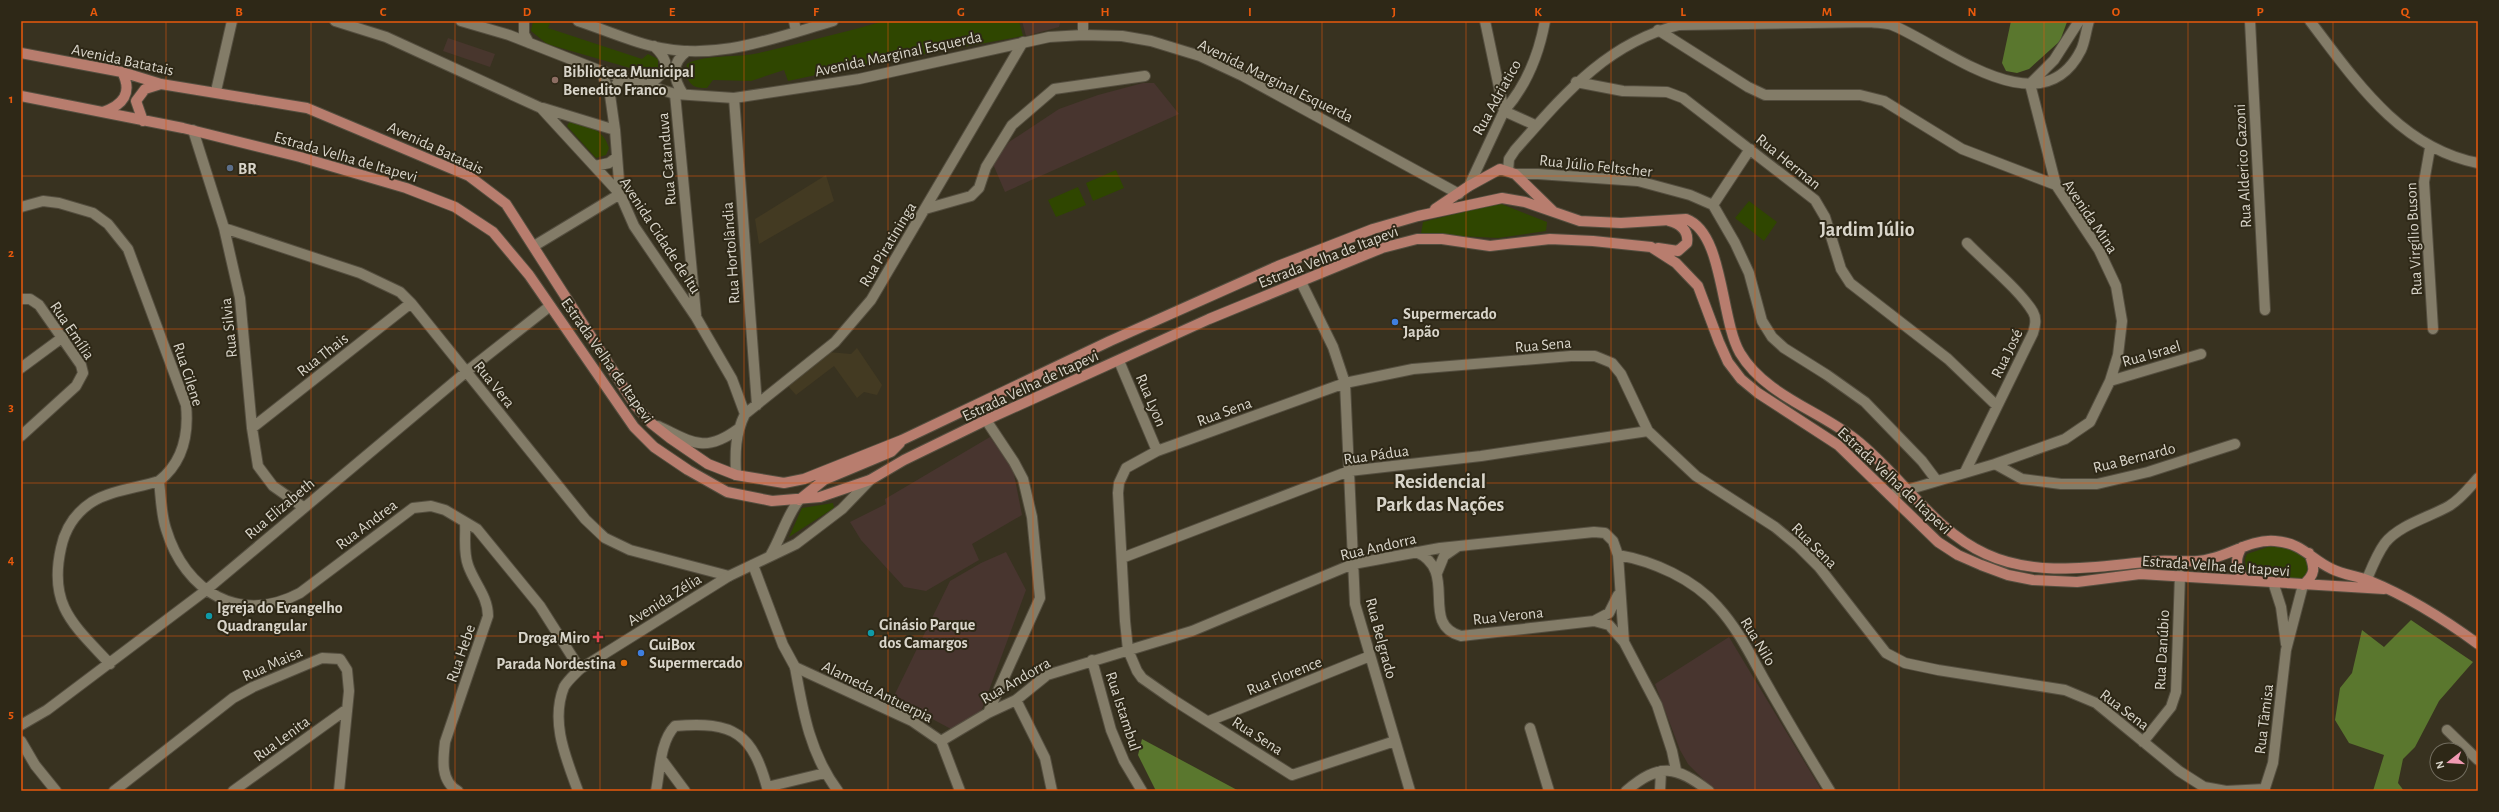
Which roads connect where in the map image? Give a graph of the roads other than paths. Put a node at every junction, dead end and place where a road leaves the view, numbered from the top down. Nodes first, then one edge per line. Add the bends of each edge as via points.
1 (232, 21) edge
2 (335, 21) edge
3 (462, 21) edge
4 (524, 21) edge
5 (794, 21) edge
6 (833, 21) edge
7 (1083, 21) edge
8 (1485, 21) edge
9 (1545, 21) edge
10 (2079, 21) edge
11 (2089, 21) edge
12 (2250, 21) edge
13 (2310, 21) edge
14 (584, 22) edge
15 (1798, 22) edge
16 (1658, 30) junction
17 (796, 31) junction
18 (1083, 35) junction
19 (1023, 42) junction
20 (529, 43) junction
21 (654, 46) junction
22 (687, 51) junction
23 (21, 54) edge
24 (601, 71) junction
25 (122, 72) junction
26 (622, 76) junction
27 (1145, 76) dead end
28 (1576, 82) junction
29 (161, 84) junction
30 (649, 84) junction
31 (2033, 84) junction
32 (216, 91) junction
33 (679, 94) junction
34 (610, 95) junction
35 (21, 96) edge
36 (734, 98) junction
37 (542, 108) junction
38 (1504, 111) junction
39 (103, 112) junction
40 (142, 121) junction
41 (1535, 125) junction
42 (193, 130) junction
43 (615, 130) junction
44 (2430, 148) junction
45 (1750, 149) junction
46 (617, 157) junction
47 (2478, 163) edge
48 (595, 166) junction
49 (1512, 172) junction
50 (2056, 185) junction
51 (1469, 186) junction
52 (620, 194) junction
53 (1459, 194) junction
54 (1713, 205) junction
55 (21, 207) edge
56 (925, 209) junction
57 (1430, 213) junction
58 (1556, 214) junction
59 (1663, 219) junction
60 (224, 228) junction
61 (1967, 243) dead end
62 (534, 246) junction
63 (1651, 247) junction
64 (1301, 282) junction
65 (21, 299) edge
66 (411, 303) junction
67 (550, 306) junction
68 (2265, 310) dead end
69 (696, 317) junction
70 (2433, 329) dead end
71 (63, 337) junction
72 (2201, 354) dead end
73 (1119, 361) junction
74 (21, 368) edge
75 (466, 372) junction
76 (2110, 381) junction
77 (1345, 383) junction
78 (756, 405) junction
79 (1996, 405) junction
80 (745, 414) junction
81 (986, 420) junction
82 (651, 423) junction
83 (252, 428) junction
84 (738, 429) junction
85 (1648, 431) junction
86 (21, 436) edge
87 (902, 440) junction
88 (2235, 444) dead end
89 (1157, 451) junction
90 (1995, 464) junction
91 (1349, 471) junction
92 (1966, 472) junction
93 (736, 475) junction
94 (2478, 478) edge
95 (804, 479) joint
96 (870, 480) junction
97 (159, 481) junction
98 (1937, 481) junction
99 (1908, 490) junction
100 (1890, 495) junction
101 (799, 500) junction
102 (303, 507) junction
103 (465, 522) junction
104 (1458, 547) junction
105 (2242, 547) junction
106 (1416, 552) junction
107 (2308, 553) junction
108 (1618, 555) junction
109 (770, 556) junction
110 (1122, 558) junction
111 (1352, 564) junction
112 (753, 565) junction
113 (1437, 573) junction
114 (2180, 575) junction
115 (729, 576) junction
116 (2367, 579) junction
117 (2245, 580) junction
118 (2273, 582) junction
119 (2303, 585) junction
120 (1620, 589) junction
121 (2390, 590) junction
122 (205, 591) junction
123 (1594, 621) junction
124 (1624, 642) junction
125 (2478, 644) edge
126 (1128, 650) junction
127 (2286, 650) junction
128 (1370, 656) junction
129 (1092, 660) junction
130 (110, 664) junction
131 (795, 667) junction
132 (580, 669) junction
133 (1016, 700) junction
134 (347, 709) junction
135 (988, 713) junction
136 (1209, 721) junction
137 (21, 725) edge
138 (1530, 728) dead end
139 (2447, 730) dead end
140 (21, 741) edge
141 (941, 741) junction
142 (1395, 741) junction
143 (2144, 742) junction
144 (662, 760) junction
145 (2478, 760) edge
146 (1676, 770) junction
147 (1661, 771) junction
148 (824, 773) junction
149 (768, 789) edge
150 (2264, 790) edge
151 (56, 791) edge
152 (114, 791) edge
153 (233, 791) edge
154 (339, 791) edge
155 (458, 791) edge
156 (578, 791) edge
157 (656, 791) edge
158 (685, 791) edge
159 (838, 791) edge
160 (960, 791) edge
161 (1052, 791) edge
162 (1142, 791) edge
163 (1410, 791) edge
164 (1549, 791) edge
165 (1626, 791) edge
166 (1660, 791) edge
167 (1709, 791) edge
168 (1830, 791) edge

1 - 32 street
2 - 37 street, Avenida Cidade de Itu via 386,37
3 - 20 street, Avenida Marginal Esquerda
4 - 20 street via 524,34
5 - 17 street
6 - 17 street
7 - 18 street
8 - 38 street
9 - 38 street, Rua Adriatico via 1542,39 1520,93
10 - 31 street via 2054,60
11 - 31 street via 2081,50 2072,64 2056,77
12 - 68 street, Rua Alderico Gazoni
13 - 44 street via 2371,100
14 - 21 street
15 - 16 street via 1679,25
15 - 31 street via 1891,24 1970,68 1999,79
16 - 28 street via 1620,50
16 - 50 street, Avenida Mina via 1765,95 1860,95 1884,101 1962,149
17 - 22 street via 745,47
18 - 19 street, Avenida Marginal Esquerda
18 - 53 street, Avenida Marginal Esquerda via 1122,36 1200,56 1311,112
19 - 36 street, Avenida Marginal Esquerda via 859,79
19 - 56 street, Rua Piratininga
20 - 24 street, Avenida Marginal Esquerda
21 - 22 street
21 - 30 street via 665,60 665,70
22 - 33 street, Rua Catanduva via 675,65 674,74
23 - 25 main road, Avenida Batatais
24 - 26 street, Avenida Marginal Esquerda
24 - 34 street
25 - 29 main road, Avenida Batatais
25 - 39 main road via 126,82 126,96 121,103
26 - 30 street, Avenida Marginal Esquerda
26 - 34 street
27 - 56 street via 1054,89 1012,125 986,167 978,188 971,196
28 - 41 street
28 - 45 street, Rua Herman via 1623,91 1667,92 1683,98
29 - 32 main road, Avenida Batatais
29 - 40 main road via 140,93 136,101
30 - 33 street, Avenida Marginal Esquerda
31 - 50 street
32 - 62 main road, Avenida Batatais via 307,108 469,176 506,204
33 - 36 street, Avenida Marginal Esquerda
33 - 69 street, Rua Catanduva
34 - 43 street
35 - 39 main road, Estrada Velha de Itapevi
36 - 78 street, Rua Hortolândia
37 - 43 street, Avenida Cidade de Itu
37 - 48 street, Avenida Cidade de Itu
38 - 41 street
38 - 51 street, Rua Adriatico
39 - 40 main road, Estrada Velha de Itapevi
40 - 42 main road, Estrada Velha de Itapevi
41 - 49 street via 1510,159
42 - 60 street, Rua Silvia
42 - 67 main road, Estrada Velha de Itapevi via 300,157 406,188 455,207 493,232 529,275
43 - 46 street
44 - 47 street
44 - 70 street, Rua Virgílio Buson via 2424,182
45 - 54 street
45 - 79 street, Rua Herman via 1815,200 1826,217 1841,269 1850,284 1948,359
46 - 48 street via 609,163
46 - 52 street
48 - 52 street, Avenida Cidade de Itu
49 - 51 main road via 1495,170
49 - 54 street, Rua Júlio Feltscher via 1638,181 1690,195
49 - 58 main road
50 - 76 street, Avenida Mina via 2099,250 2116,286 2122,320 2118,355
51 - 53 main road
52 - 62 street
52 - 69 street, Avenida Cidade de Itu via 634,226
53 - 57 main road
54 - 98 street via 1736,243 1762,321 1772,337 1784,348 1865,402 1922,461
55 - 97 street, Rua Cilene via 43,201 93,213 108,224 128,249 186,406 188,425 184,444 168,473
56 - 78 street, Rua Piratininga via 858,318 835,342
57 - 58 main road, Estrada Velha de Itapevi via 1502,198 1525,202
57 - 87 main road, Estrada Velha de Itapevi via 1373,229 1278,266 1098,347
58 - 59 main road, Estrada Velha de Itapevi via 1580,221 1621,223
59 - 63 main road via 1679,224 1688,238 1687,243 1678,251
59 - 99 main road, Estrada Velha de Itapevi via 1686,219 1696,222 1706,234 1714,256 1732,337 1753,372 1772,388 1854,439
60 - 66 street, Rua Vera via 360,273 400,292
60 - 83 street, Rua Silvia via 243,314
61 - 79 street, Rua José via 2025,301 2036,323
62 - 82 main road, Avenida Batatais via 635,405
63 - 64 main road, Estrada Velha de Itapevi via 1550,239 1490,246 1442,239 1417,239 1382,248
63 - 100 main road, Estrada Velha de Itapevi via 1676,263 1698,286 1725,356 1741,379 1758,393 1838,445
64 - 73 main road, Estrada Velha de Itapevi via 1209,319
64 - 77 street, Rua Belgrado via 1333,347
65 - 71 street, Rua Emília via 30,299 39,305
66 - 75 street, Rua Vera
66 - 83 street, Rua Thais
67 - 75 street, Rua Elizabeth
67 - 101 main road, Estrada Velha de Itapevi via 634,427 654,447 727,492 772,501
69 - 80 street, Avenida Cidade de Itu via 732,379
71 - 74 street
71 - 86 street, Rua Emília via 81,366 81,379
72 - 76 street, Rua Israel
73 - 81 main road, Estrada Velha de Itapevi
73 - 89 street, Rua Lyon
75 - 102 street, Rua Elizabeth
75 - 115 street, Rua Vera via 584,519 605,538 630,550
76 - 90 street, Avenida Mina via 2090,422 2065,439
77 - 85 street, Rua Sena via 1413,369 1595,356 1609,361 1621,374
77 - 89 street, Rua Sena
77 - 91 street, Rua Belgrado
78 - 80 street, Rua Piratininga
79 - 92 street, Rua José
80 - 84 street, Rua Piratininga
81 - 96 main road, Estrada Velha de Itapevi via 904,460
81 - 135 street via 1023,479 1032,518 1040,598
82 - 84 street via 696,443 710,444 724,439
82 - 93 main road, Avenida Batatais via 708,464
83 - 102 street, Rua Silvia via 255,454 263,476
84 - 93 street, Rua Piratininga via 735,450
85 - 91 street, Rua Pádua via 1481,456
85 - 143 street, Rua Sena via 1696,476 1775,527 1798,546 1819,567 1886,653 1905,663 1938,670 2065,690 2096,703
87 - 95 main road, Estrada Velha de Itapevi
87 - 101 main road via 891,452 824,480
88 - 90 street, Rua Bernardo via 2148,472 2097,484 2061,484 2022,479
89 - 110 street, Rua Sena via 1126,468 1119,483
90 - 92 street, Avenida Mina
91 - 110 street, Rua Pádua
91 - 111 street, Rua Belgrado
92 - 98 street, Avenida Mina
93 - 95 main road, Avenida Batatais via 784,483
94 - 116 street via 2465,494 2450,505 2399,532 2386,542
96 - 101 main road, Estrada Velha de Itapevi via 820,497
96 - 109 street, Avenida Zélia via 842,509 796,544
97 - 122 street via 165,528 173,549
97 - 130 street via 109,494 93,501 78,513 62,541 56,584 61,603 69,617
98 - 99 street, Avenida Mina
99 - 100 street, Avenida Mina
99 - 105 main road, Estrada Velha de Itapevi via 1947,529 1967,544 1986,554 2033,567 2080,569 2157,561 2200,561
100 - 114 main road, Estrada Velha de Itapevi via 1938,542 1958,555 2008,575 2033,580 2077,582 2140,574
101 - 109 street via 791,510 779,542
102 - 122 street, Rua Elizabeth
103 - 122 street, Rua Andrea via 445,510 431,506 413,508 300,593 285,601 252,607 219,599
103 - 132 street, Rua Andrea via 476,530 540,606
103 - 155 street, Rua Hebe via 465,554 468,566 488,604 488,616 445,742 442,760 444,774
104 - 106 street, Rua Andorra
104 - 108 street, Rua Andorra via 1594,532 1604,533 1613,542
104 - 113 street via 1444,556
105 - 107 main road, Estrada Velha de Itapevi via 2273,540 2293,544
105 - 117 main road via 2236,565
106 - 111 street, Rua Andorra
106 - 113 street via 1428,558
107 - 116 main road, Estrada Velha de Itapevi via 2334,570
107 - 119 main road via 2314,571 2312,577
108 - 120 street, Rua Andorra
108 - 168 street, Rua Nilo via 1643,560 1670,572 1692,585 1718,606 1737,631
109 - 112 street, Avenida Zélia
110 - 126 street, Rua Sena
111 - 126 street, Rua Andorra via 1192,631
111 - 128 street, Rua Belgrado via 1354,604
112 - 115 street, Avenida Zélia
112 - 131 street via 783,645
113 - 123 street, Rua Verona via 1442,623 1452,633 1461,636
114 - 117 main road, Estrada Velha de Itapevi
114 - 143 street, Rua Danúbio via 2176,692 2164,718
115 - 132 street, Avenida Zélia
116 - 121 main road, Estrada Velha de Itapevi
117 - 118 main road, Estrada Velha de Itapevi
118 - 119 main road, Estrada Velha de Itapevi
118 - 127 street, Rua Tâmisa via 2282,607
119 - 121 main road, Estrada Velha de Itapevi
119 - 127 street, Rua Tâmisa
120 - 123 street via 1614,607
120 - 124 street, Rua Andorra
121 - 125 main road via 2453,625
122 - 130 street, Rua Elizabeth
123 - 124 street, Rua Verona via 1609,625
124 - 146 street, Rua Andorra via 1657,705
126 - 129 street, Rua Andorra
126 - 136 street, Rua Sena via 1142,678
127 - 150 street, Rua Tâmisa via 2273,763
128 - 136 street, Rua Florence
128 - 142 street, Rua Belgrado
129 - 133 street, Rua Andorra via 1047,675
129 - 162 street, Rua Istambul via 1111,730 1124,761
130 - 137 street, Rua Elizabeth via 47,710
131 - 141 street, Alameda Antuerpia via 912,721
131 - 148 street via 806,725
132 - 156 street, Avenida Zélia via 565,686 558,712 558,726
133 - 135 street, Rua Andorra
133 - 161 street via 1045,758
134 - 152 street, Rua Maisa via 347,670 336,657 322,658 233,698
134 - 153 street, Rua Lenita
134 - 154 street, Rua Maisa
135 - 141 street, Rua Andorra
136 - 142 street, Rua Sena via 1292,775
138 - 164 street
139 - 145 street
140 - 151 street via 35,765
141 - 160 street, Alameda Antuerpia
142 - 163 street, Rua Belgrado
143 - 150 street, Rua Sena via 2179,771 2204,786 2226,791
144 - 149 street via 666,740 675,726 714,726 731,730 744,739 755,754
144 - 157 street
144 - 158 street
146 - 147 street
146 - 167 street
147 - 165 street
147 - 166 street
148 - 149 street
148 - 159 street

